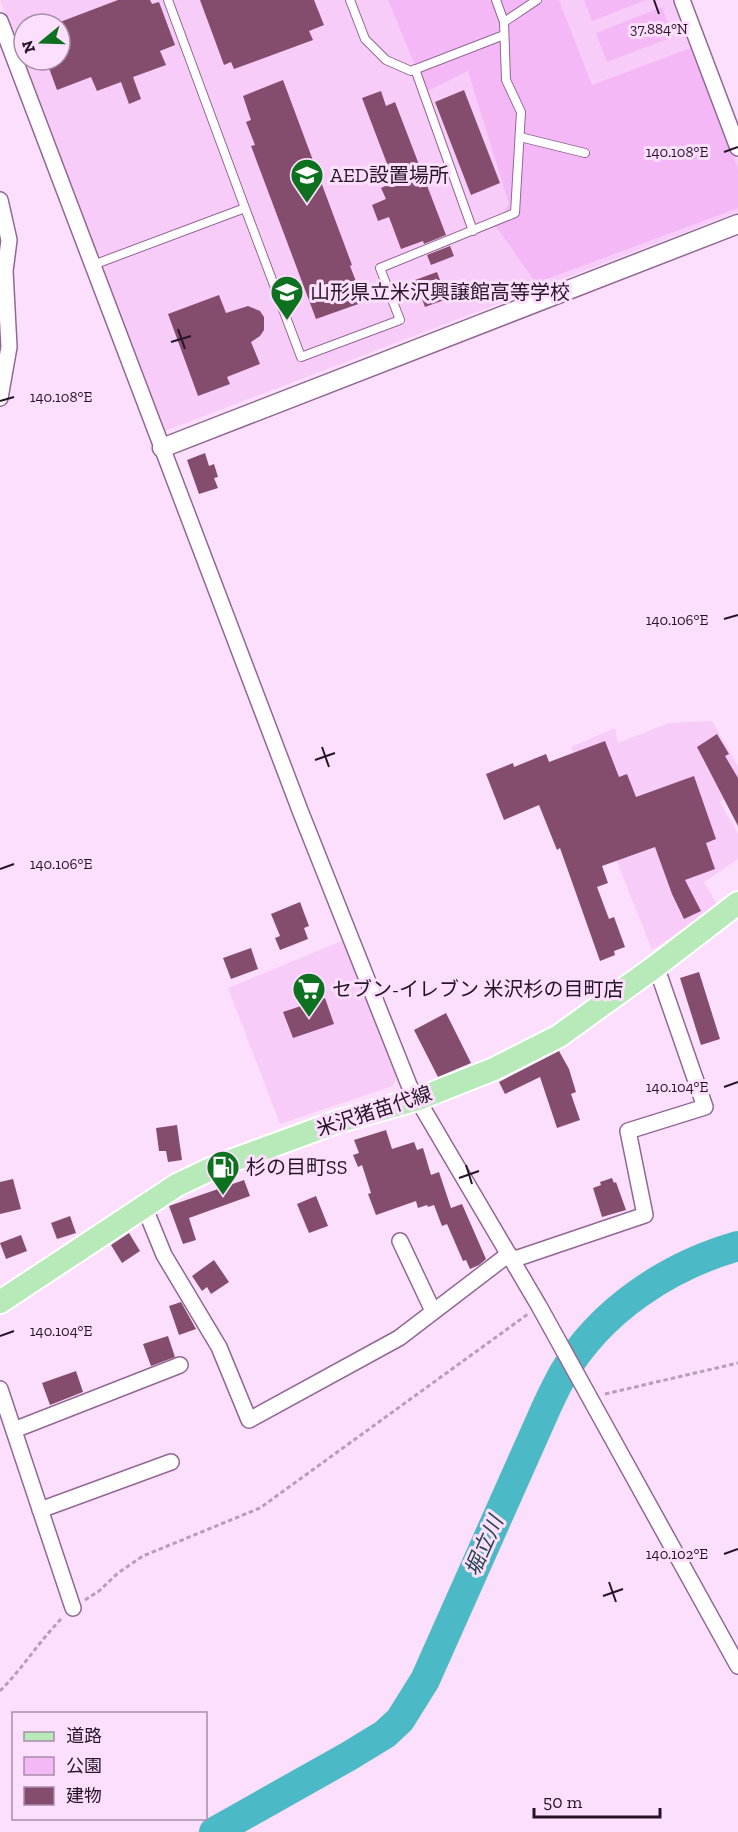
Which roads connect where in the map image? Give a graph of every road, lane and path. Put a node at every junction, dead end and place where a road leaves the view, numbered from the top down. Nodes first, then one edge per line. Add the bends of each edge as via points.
1 (168, 0) edge
2 (350, 0) edge
3 (496, 0) edge
4 (537, 0) edge
5 (682, 0) edge
6 (0, 21) edge
7 (504, 22) junction
8 (504, 35) junction
9 (415, 69) junction
10 (520, 137) junction
11 (738, 148) edge
12 (585, 153) dead end
13 (0, 200) edge
14 (244, 208) junction
15 (738, 224) edge
16 (472, 231) junction
17 (93, 265) junction
18 (0, 398) edge
19 (162, 448) junction
20 (738, 903) edge
21 (656, 966) junction
22 (418, 1099) junction
23 (144, 1206) junction
24 (400, 1241) dead end
25 (510, 1257) junction
26 (0, 1302) edge
27 (539, 1306) junction
28 (433, 1311) junction
29 (738, 1363) edge
30 (180, 1365) dead end
31 (0, 1389) edge
32 (590, 1398) junction
33 (14, 1430) junction
34 (171, 1462) dead end
35 (40, 1510) junction
36 (73, 1608) junction
37 (738, 1666) edge
38 (0, 1691) edge

1 - 14 lane
2 - 9 lane via 365,39 386,60 411,71
3 - 7 lane
4 - 7 lane
5 - 11 street
6 - 17 street
7 - 8 lane
8 - 9 lane
8 - 10 lane via 506,80 522,112
9 - 16 lane
10 - 12 lane
10 - 16 lane via 515,213
13 - 18 street via 9,240 5,272 9,347
14 - 16 lane via 301,357 400,320 380,268
14 - 17 lane
15 - 19 street
17 - 19 street
19 - 22 street via 310,834 409,1085
20 - 21 main road, 米沢猪苗代線
21 - 22 main road, 米沢猪苗代線 via 559,1036 494,1069
21 - 25 street via 705,1107 628,1131 645,1215
22 - 23 main road, 米沢猪苗代線 via 337,1122 217,1166
22 - 25 street
23 - 26 main road, 米沢猪苗代線
23 - 28 street via 164,1255 219,1347 249,1420 399,1338
24 - 28 street
25 - 27 street
25 - 28 street
27 - 32 street
27 - 36 path via 260,1509 143,1556
29 - 32 path
30 - 33 street
31 - 33 street
32 - 37 street
33 - 35 street
34 - 35 street
35 - 36 street
36 - 38 path via 44,1636

